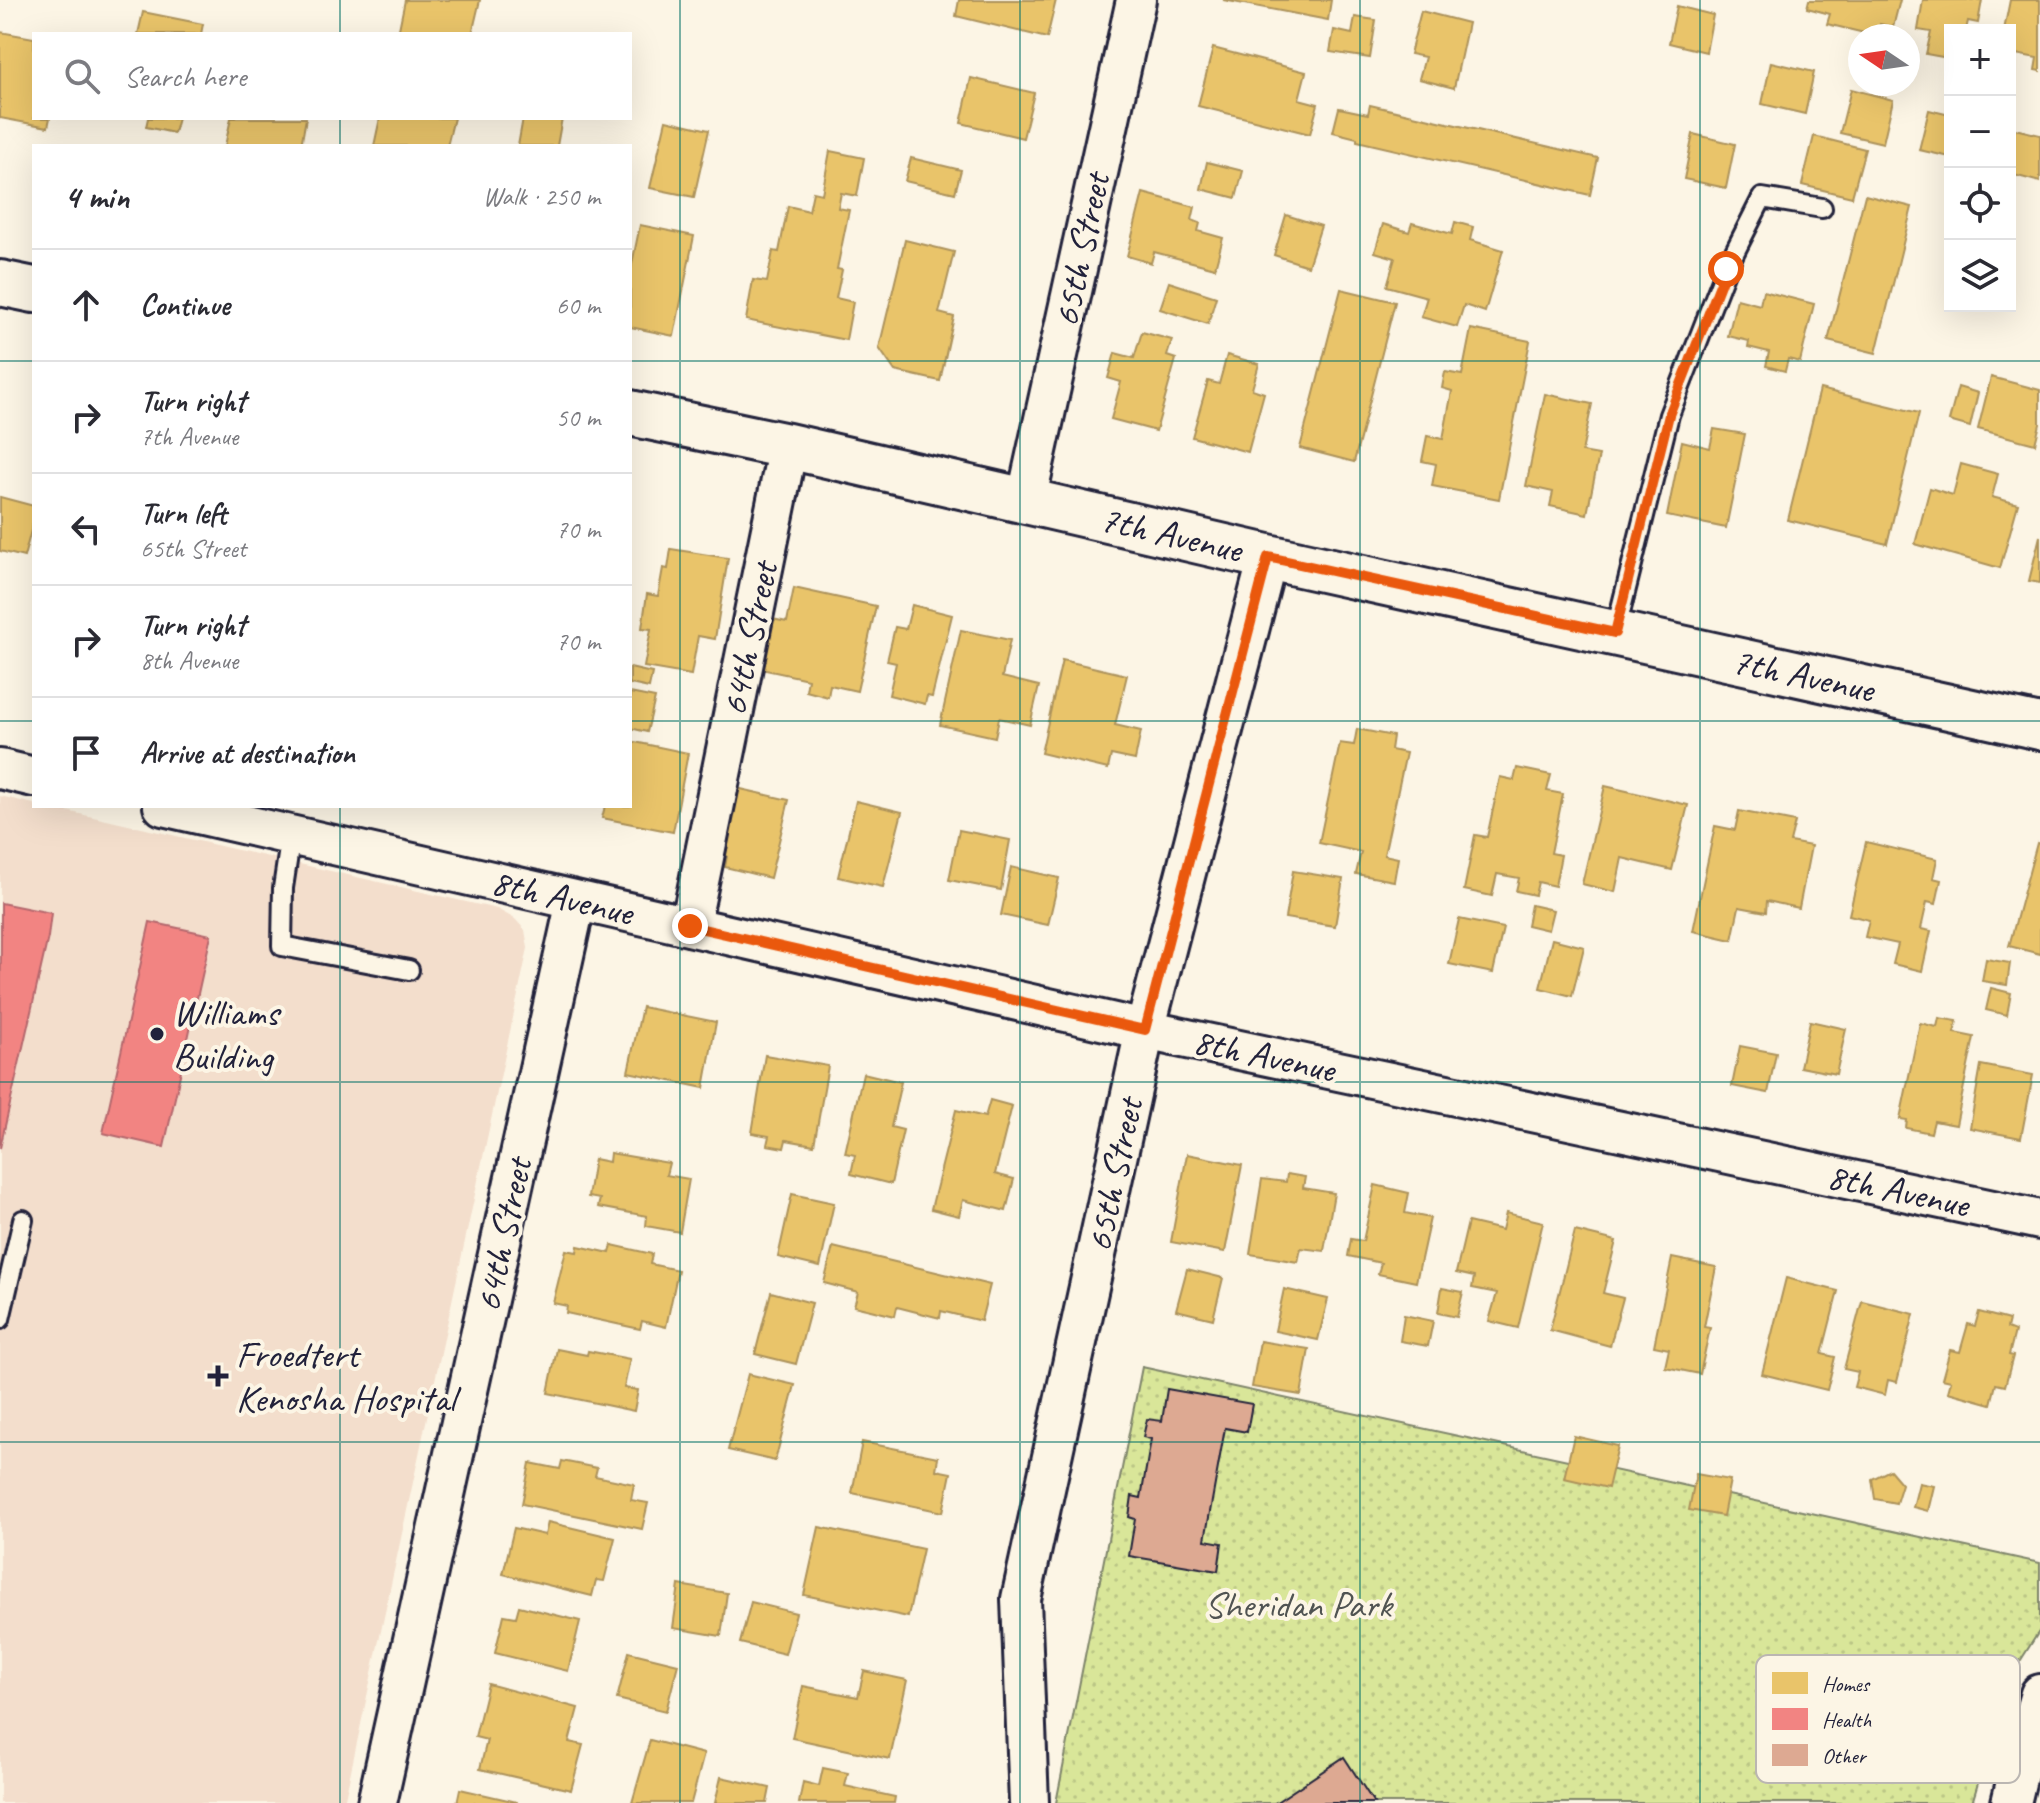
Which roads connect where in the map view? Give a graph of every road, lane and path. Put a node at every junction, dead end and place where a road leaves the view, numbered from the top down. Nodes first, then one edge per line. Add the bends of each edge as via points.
1 (1136, 0) edge
2 (1822, 208) dead end
3 (0, 283) edge
4 (32, 290) edge
5 (632, 413) edge
6 (788, 446) junction
7 (1026, 501) junction
8 (1268, 557) junction
9 (1615, 633) junction
10 (2040, 727) edge
11 (0, 769) edge
12 (32, 777) edge
13 (172, 808) edge
14 (291, 835) junction
15 (576, 901) junction
16 (690, 926) junction
17 (409, 970) dead end
18 (1145, 1030) junction
19 (23, 1220) dead end
20 (2040, 1220) edge
21 (0, 1319) edge
22 (2040, 1694) edge
23 (2020, 1766) edge
24 (2016, 1783) edge
25 (377, 1803) edge
26 (1029, 1803) edge
27 (2011, 1803) edge

1 - 7 street, 65th Street
2 - 9 lane via 1762,198 1726,269 1669,415
3 - 4 street
5 - 6 street, 7th Avenue
6 - 7 street, 7th Avenue
6 - 16 street, 64th Street
7 - 8 street, 7th Avenue
8 - 9 street, 7th Avenue
8 - 18 street, 65th Street
9 - 10 street, 7th Avenue
11 - 12 street
13 - 14 street, 8th Avenue
14 - 15 street, 8th Avenue
14 - 17 lane via 282,946
15 - 16 street, 8th Avenue
15 - 25 street, 64th Street
16 - 18 street, 8th Avenue
18 - 20 street, 8th Avenue
18 - 26 street, 65th Street via 1021,1599
19 - 21 lane
22 - 23 street
24 - 27 street

